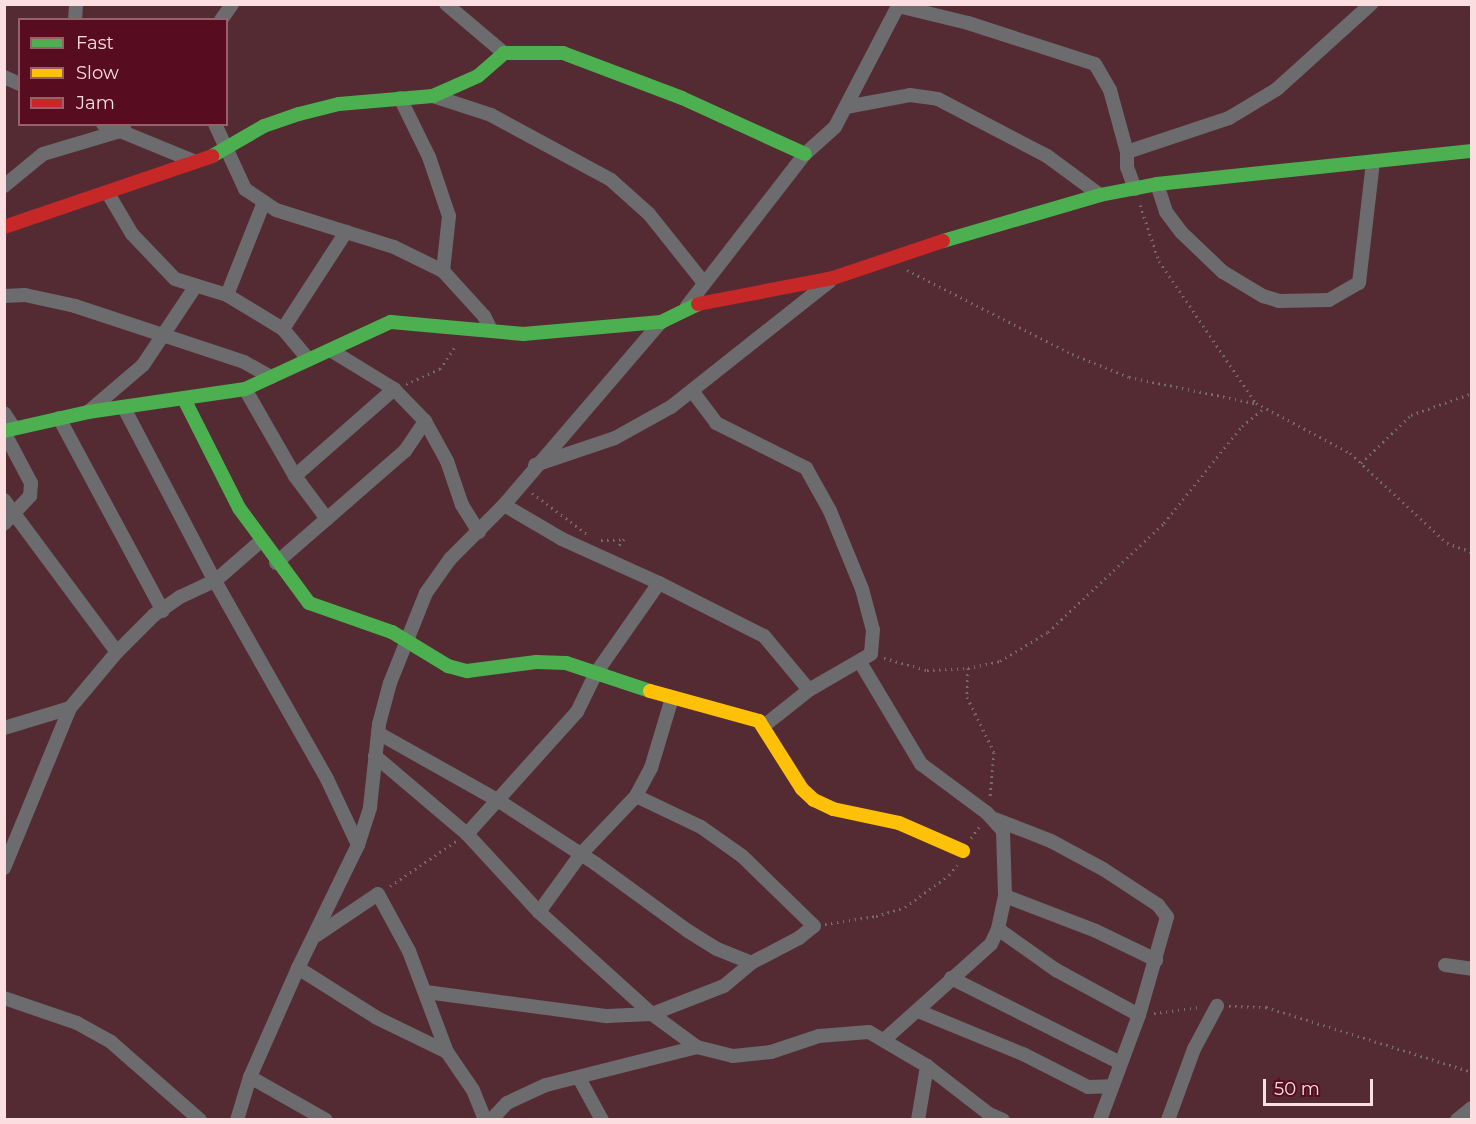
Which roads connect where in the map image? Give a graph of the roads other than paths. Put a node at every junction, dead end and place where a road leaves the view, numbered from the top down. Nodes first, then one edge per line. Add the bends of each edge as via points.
1 (232, 4) edge
2 (446, 4) edge
3 (1371, 4) edge
4 (898, 5) edge
5 (222, 18) edge
6 (504, 53) junction
7 (4, 77) edge
8 (18, 83) edge
9 (433, 96) junction
10 (400, 98) junction
11 (846, 107) junction
12 (216, 126) edge
13 (121, 128) edge
14 (225, 151) junction
15 (1472, 151) edge
16 (1127, 152) junction
17 (805, 154) junction
18 (193, 161) junction
19 (1373, 162) junction
20 (1157, 184) junction
21 (4, 186) edge
22 (1135, 189) junction
23 (109, 195) junction
24 (1100, 195) junction
25 (264, 202) junction
26 (4, 227) edge
27 (346, 232) junction
28 (444, 271) junction
29 (833, 278) junction
30 (704, 283) junction
31 (195, 287) junction
32 (227, 295) junction
33 (4, 296) edge
34 (687, 306) junction
35 (661, 322) junction
36 (283, 329) junction
37 (491, 330) junction
38 (164, 336) junction
39 (332, 351) junction
40 (309, 360) junction
41 (271, 377) junction
42 (245, 389) junction
43 (394, 389) junction
44 (693, 392) junction
45 (184, 399) junction
46 (124, 408) junction
47 (88, 412) junction
48 (4, 413) edge
49 (59, 418) junction
50 (425, 421) junction
51 (8, 430) edge
52 (535, 465) junction
53 (296, 476) junction
54 (4, 500) edge
55 (504, 505) junction
56 (16, 514) junction
57 (327, 519) junction
58 (4, 524) edge
59 (479, 532) junction
60 (262, 540) junction
61 (276, 563) junction
62 (215, 581) junction
63 (659, 583) junction
64 (163, 611) junction
65 (406, 642) junction
66 (117, 652) junction
67 (866, 658) junction
68 (596, 673) junction
69 (809, 690) junction
70 (672, 698) junction
71 (70, 708) junction
72 (6, 723) edge
73 (765, 725) junction
74 (378, 733) junction
75 (375, 756) junction
76 (636, 796) junction
77 (500, 801) junction
78 (992, 818) junction
79 (467, 834) junction
80 (358, 845) junction
81 (963, 852) dead end
82 (580, 854) junction
83 (4, 868) edge
84 (1005, 896) junction
85 (539, 912) junction
86 (998, 929) junction
87 (316, 935) junction
88 (1156, 960) junction
89 (751, 963) junction
90 (1444, 964) dead end
91 (298, 968) junction
92 (1472, 969) edge
93 (951, 978) junction
94 (426, 992) junction
95 (4, 998) edge
96 (1217, 1006) road end
97 (918, 1011) junction
98 (652, 1014) junction
99 (1139, 1015) junction
100 (885, 1038) junction
101 (697, 1047) junction
102 (447, 1052) junction
103 (1119, 1062) junction
104 (927, 1066) junction
105 (250, 1077) junction
106 (579, 1078) junction
107 (1112, 1086) junction
108 (1472, 1108) edge
109 (200, 1119) edge
110 (237, 1119) edge
111 (326, 1119) edge
112 (485, 1119) edge
113 (491, 1119) edge
114 (602, 1119) edge
115 (918, 1119) edge
116 (1003, 1119) edge
117 (1100, 1119) edge
118 (1168, 1119) edge
119 (1457, 1119) edge

1 - 5 street
2 - 6 street
3 - 16 street via 1277,90 1229,118
4 - 11 street
4 - 16 street via 1095,64 1110,90
6 - 9 street via 478,76
6 - 17 street via 563,53 682,98
7 - 8 street
9 - 10 street
9 - 30 street via 491,115 611,180 649,214
10 - 14 street via 339,104 299,114 264,126
10 - 28 street via 429,157 449,216
11 - 17 street via 835,127
11 - 24 street via 910,95 938,99 1047,156
12 - 14 street
13 - 18 street
13 - 21 street via 43,154
14 - 18 street
14 - 25 street via 244,189
15 - 19 street
16 - 22 street via 1127,167
17 - 30 street
18 - 23 street
19 - 20 street
19 - 20 street via 1359,283 1329,300 1279,301 1223,272 1176,226 1166,212
20 - 22 street
22 - 24 street
23 - 26 street
23 - 31 street via 132,234 175,279
24 - 29 street via 884,259
25 - 27 street via 276,210
25 - 32 street
27 - 28 street via 394,247
27 - 36 street
28 - 37 street via 484,316
29 - 34 street
29 - 44 street
30 - 34 street
31 - 32 street
31 - 38 street
32 - 36 street
33 - 38 street via 54,300
34 - 35 street
35 - 37 street via 523,334
35 - 52 street
36 - 40 street
37 - 39 street via 392,322
38 - 41 street via 244,362
38 - 47 street via 142,365
39 - 40 street
39 - 43 street
40 - 41 street
41 - 42 street
42 - 45 street
42 - 53 street
43 - 50 street
43 - 53 street
44 - 52 street via 615,438
44 - 67 street via 716,423 806,468 830,511 862,589 873,630
45 - 46 street
45 - 60 street via 239,508
46 - 47 street
46 - 62 street
47 - 49 street
48 - 51 street
49 - 51 street
49 - 64 street
50 - 57 street via 405,451
50 - 59 street via 447,461 462,505
51 - 56 street via 31,483 30,496
52 - 55 street
53 - 57 street
54 - 56 street
55 - 59 street
55 - 63 street via 534,524
56 - 58 street
56 - 66 street
57 - 61 street
59 - 65 street via 438,574 417,610
60 - 61 street
60 - 62 street
61 - 65 street via 309,603 393,632
62 - 64 street via 180,597
62 - 80 street via 327,779
63 - 68 street
63 - 69 street via 764,636
64 - 66 street
65 - 68 street via 434,660 467,671 536,662 566,663
65 - 74 street via 390,683
66 - 71 street
67 - 69 street
67 - 78 street via 921,764
68 - 70 street
68 - 77 street via 577,712
69 - 73 street
70 - 73 street
70 - 76 street via 651,768
71 - 72 street
71 - 83 street
73 - 81 street via 802,789 814,800 833,809 899,823
74 - 75 street
74 - 77 street
75 - 79 street
75 - 80 street via 370,807
76 - 82 street
76 - 89 street via 701,827 742,856 814,926 799,939
77 - 79 street
77 - 82 street
78 - 84 street via 1003,831
78 - 88 street via 1051,841 1158,905 1167,917
79 - 85 street
80 - 87 street
82 - 85 street
82 - 89 street via 688,932
84 - 86 street
84 - 88 street via 1096,931
85 - 98 street
86 - 93 street via 978,957
86 - 99 street via 1056,970
87 - 91 street
87 - 94 street via 378,894 400,930
88 - 99 street
89 - 98 street via 724,986
90 - 92 street
91 - 102 street via 377,1018
91 - 105 street
93 - 97 street
93 - 103 street
94 - 98 street via 607,1016
94 - 102 street
95 - 109 street via 76,1023 111,1042
96 - 118 street via 1194,1049
97 - 100 street
97 - 107 street via 1014,1050 1088,1087
98 - 101 street
99 - 103 street
100 - 101 street via 869,1032 839,1033 771,1052 733,1056
100 - 104 street
101 - 106 street
102 - 112 street via 473,1090
103 - 107 street
104 - 115 street
104 - 116 street via 989,1114
105 - 110 street
105 - 111 street
106 - 113 street via 527,1093 507,1103
106 - 114 street
107 - 117 street
108 - 119 street

